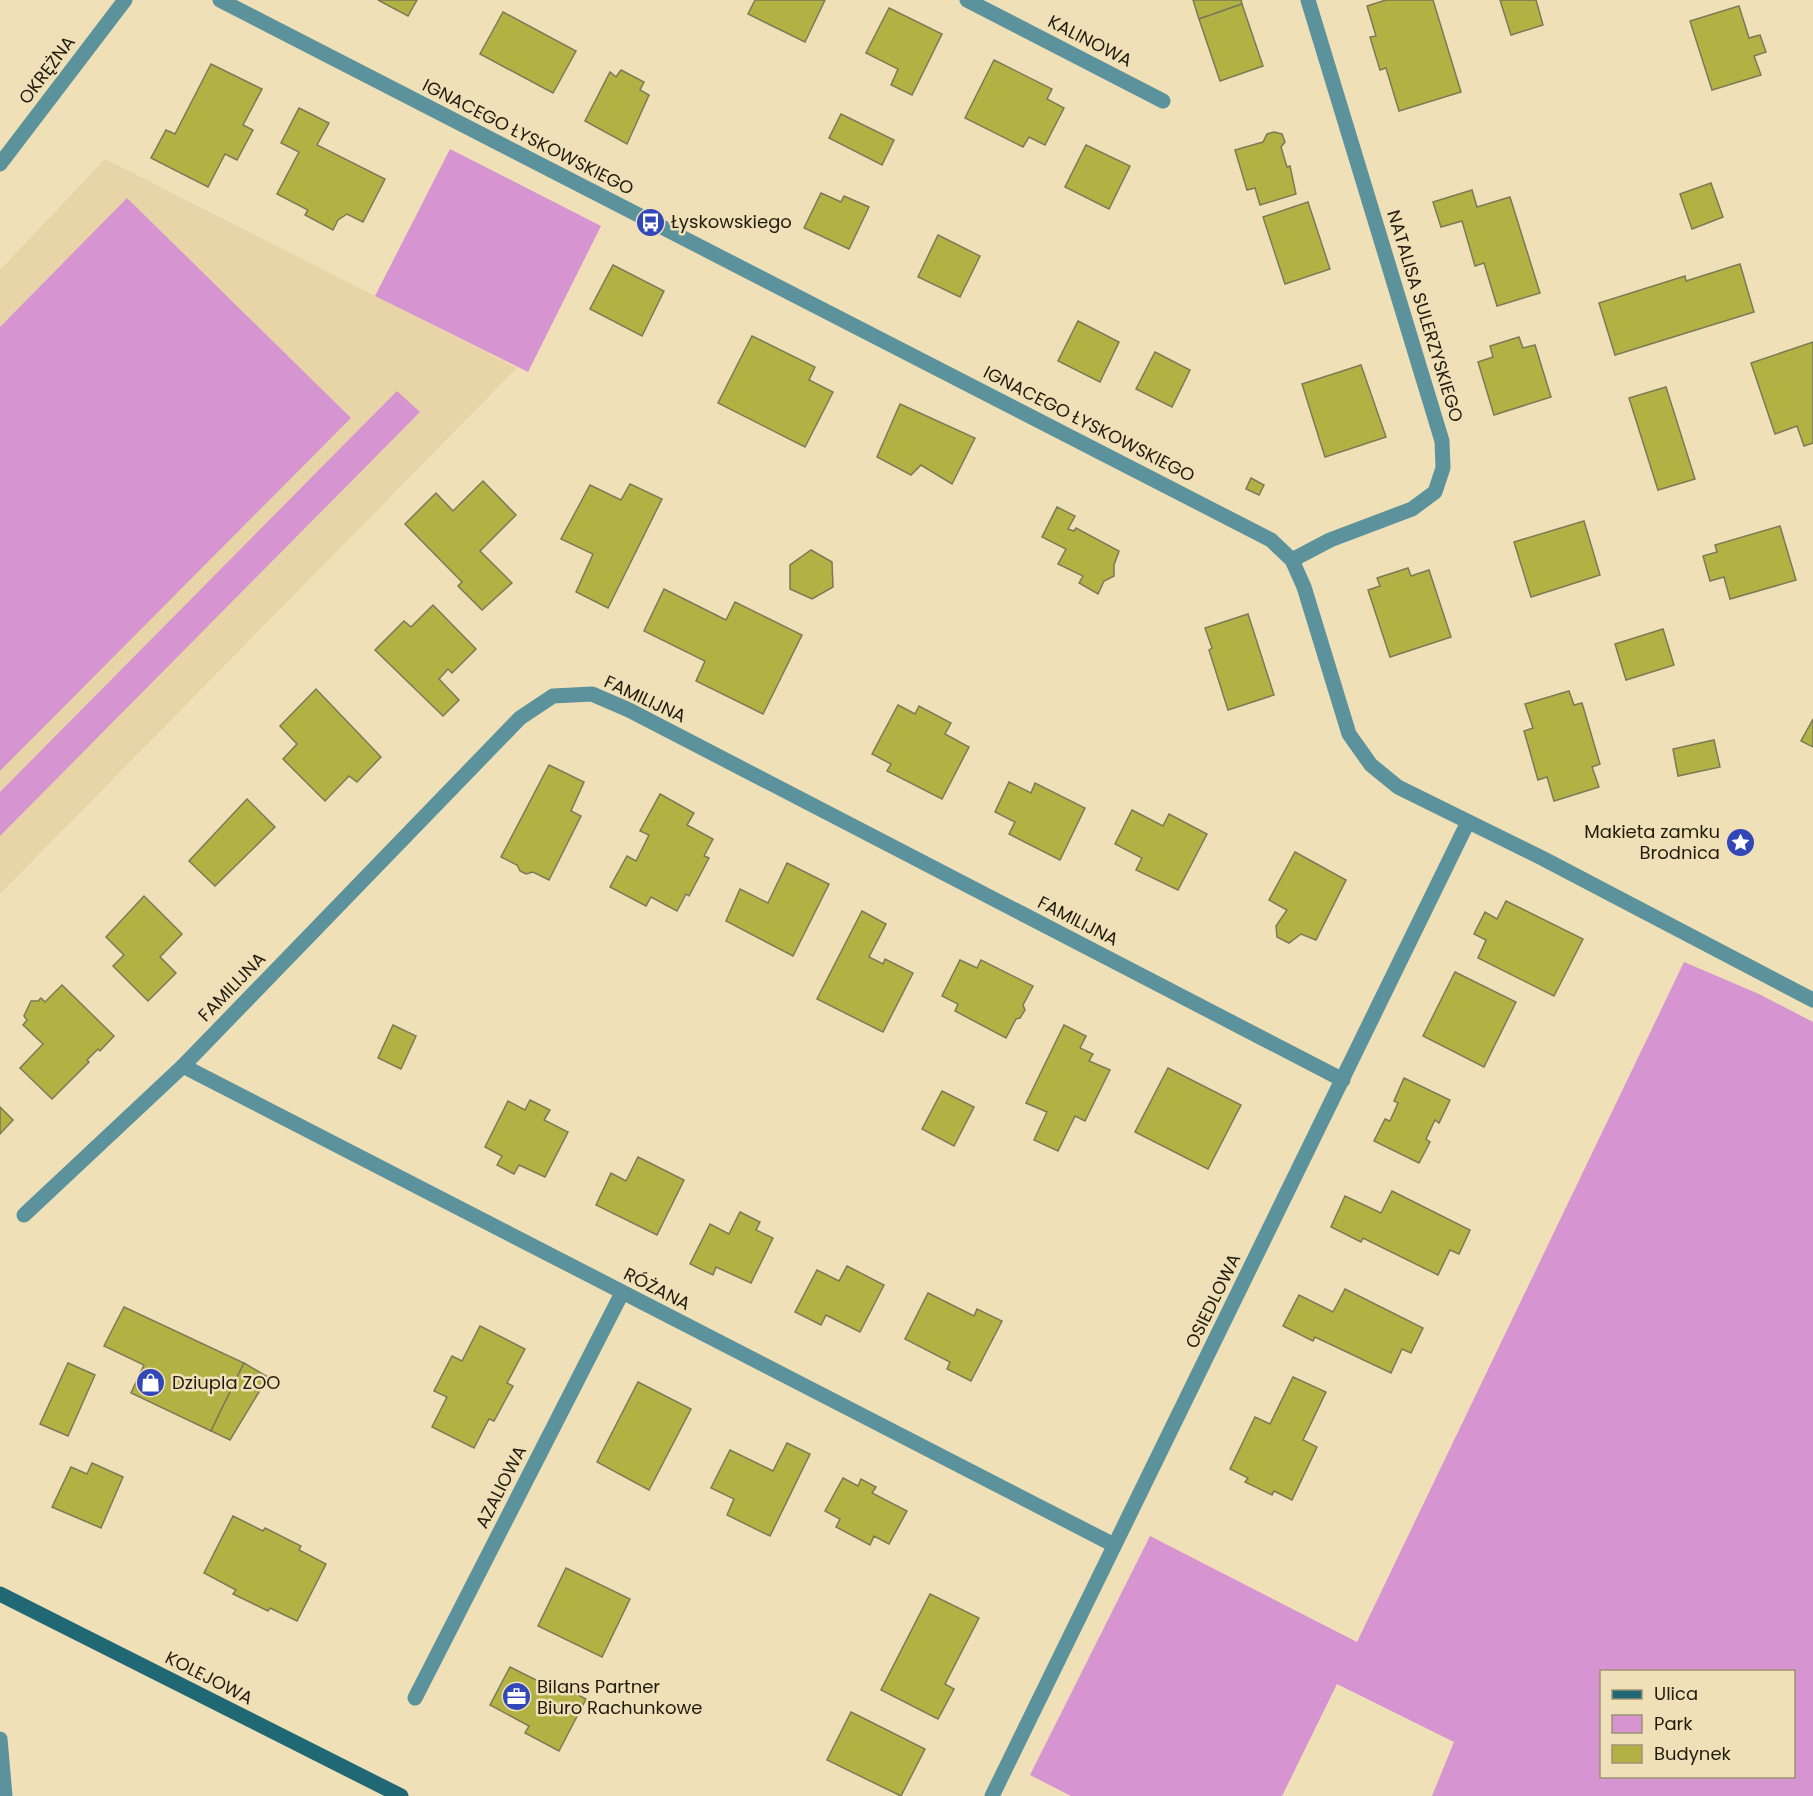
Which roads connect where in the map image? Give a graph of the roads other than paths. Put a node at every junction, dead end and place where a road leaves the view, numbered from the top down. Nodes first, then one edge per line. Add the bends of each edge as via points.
1 (125, 0) edge
2 (220, 0) edge
3 (967, 0) edge
4 (1308, 0) edge
5 (1163, 101) dead end
6 (0, 164) edge
7 (1292, 560) junction
8 (1468, 822) junction
9 (1813, 1000) edge
10 (183, 1066) junction
11 (1343, 1080) junction
12 (24, 1215) dead end
13 (622, 1293) junction
14 (1114, 1545) junction
15 (0, 1594) edge
16 (415, 1698) dead end
17 (0, 1739) edge
18 (1, 1771) edge
19 (5, 1796) edge
20 (401, 1796) edge
21 (992, 1796) edge

1 - 6 street, OKRĘŻNA
2 - 7 street, IGNACEGO ŁYSKOWSKIEGO via 1239,522 1271,540
3 - 5 street, KALINOWA
4 - 7 street, NATALISA SULERZYSKIEGO via 1442,441 1443,468 1435,492 1412,509 1330,540
7 - 8 street, IGNACEGO ŁYSKOWSKIEGO via 1349,734 1371,765 1398,787
8 - 9 street, IGNACEGO ŁYSKOWSKIEGO
8 - 11 street, OSIEDLOWA
10 - 11 street, FAMILIJNA via 520,718 553,696 592,694 712,752
10 - 12 street, FAMILIJNA
10 - 13 street, RÓŻANA
11 - 14 street, OSIEDLOWA
13 - 14 street, RÓŻANA
13 - 16 street, AZALIOWA
14 - 21 street, OSIEDLOWA
15 - 20 street, KOLEJOWA
17 - 18 street
18 - 19 street

